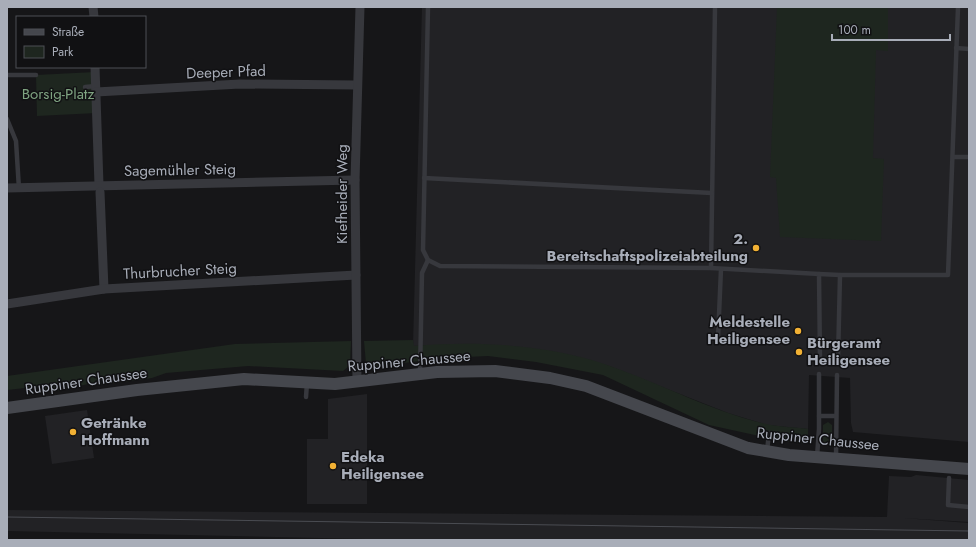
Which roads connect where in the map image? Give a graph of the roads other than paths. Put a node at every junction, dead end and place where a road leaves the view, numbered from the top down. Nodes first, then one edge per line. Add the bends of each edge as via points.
1 (360, 7) edge
2 (428, 7) edge
3 (715, 7) edge
4 (958, 7) edge
5 (956, 48) junction
6 (969, 49) edge
7 (95, 68) edge
8 (7, 75) edge
9 (36, 75) dead end
10 (357, 85) junction
11 (85, 87) dead end
12 (96, 89) junction
13 (7, 119) edge
14 (952, 157) junction
15 (969, 157) edge
16 (424, 178) junction
17 (354, 180) junction
18 (7, 188) edge
19 (99, 188) junction
20 (18, 189) junction
21 (712, 193) junction
22 (428, 260) junction
23 (711, 268) junction
24 (721, 269) junction
25 (819, 274) junction
26 (356, 275) junction
27 (840, 275) junction
28 (104, 289) junction
29 (7, 304) edge
30 (718, 338) dead end
31 (820, 360) dead end
32 (838, 360) dead end
33 (420, 374) junction
34 (819, 374) dead end
35 (837, 375) dead end
36 (357, 382) junction
37 (307, 383) junction
38 (306, 397) dead end
39 (7, 408) edge
40 (820, 416) junction
41 (836, 416) junction
42 (774, 434) dead end
43 (767, 452) junction
44 (817, 457) junction
45 (836, 459) junction
46 (969, 469) edge
47 (949, 478) dead end
48 (969, 507) edge

1 - 10 street, Kiefheider Weg
2 - 16 lane
3 - 21 lane
4 - 5 lane
5 - 6 lane
5 - 14 lane
7 - 12 street
8 - 9 lane
10 - 12 street, Deeper Pfad via 240,84
10 - 17 street, Kiefheider Weg
11 - 12 lane
12 - 19 street
13 - 20 lane via 16,141
14 - 15 lane
14 - 27 lane via 948,275
16 - 21 lane
16 - 22 lane via 423,250
17 - 19 street, Sagemühler Steig
17 - 26 street, Kiefheider Weg
18 - 20 street, Sagemühler Steig
19 - 20 street, Sagemühler Steig
19 - 28 street
21 - 23 lane
22 - 23 lane via 440,266
22 - 33 lane via 422,273
23 - 24 lane
24 - 25 lane
24 - 30 lane
25 - 27 lane
25 - 31 lane
26 - 28 street, Thurbrucher Steig
26 - 36 street, Kiefheider Weg
27 - 32 lane
28 - 29 street, Thurbrucher Steig
33 - 36 main road, Ruppiner Chaussee
33 - 43 main road, Ruppiner Chaussee via 495,371 568,381 606,393 734,444
34 - 40 lane
35 - 41 lane
36 - 37 main road, Ruppiner Chaussee
37 - 38 lane
37 - 39 main road, Ruppiner Chaussee via 267,379 214,381
40 - 41 lane
40 - 44 lane
41 - 45 lane
42 - 43 lane via 770,433
43 - 44 main road, Ruppiner Chaussee
44 - 45 main road, Ruppiner Chaussee
45 - 46 main road, Ruppiner Chaussee
47 - 48 lane via 948,505

